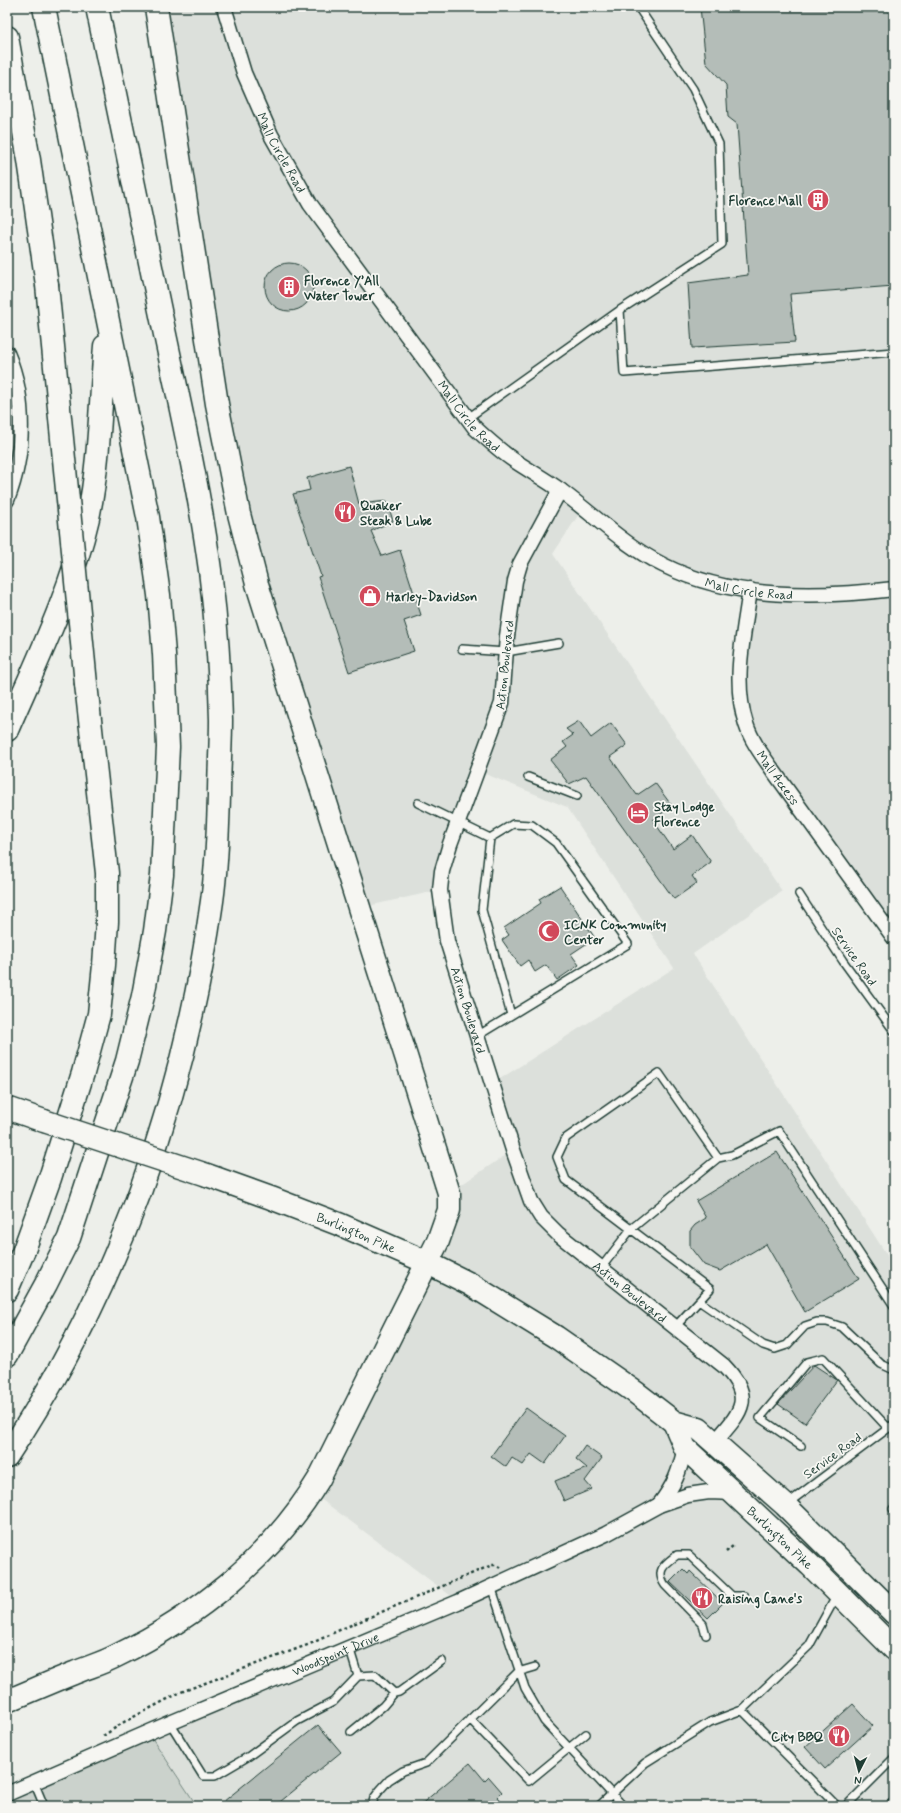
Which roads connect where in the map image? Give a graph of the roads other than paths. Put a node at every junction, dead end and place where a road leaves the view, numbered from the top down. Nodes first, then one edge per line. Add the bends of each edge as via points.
1 (44, 7) edge
2 (97, 7) edge
3 (156, 7) edge
4 (224, 7) edge
5 (638, 7) edge
6 (7, 37) edge
7 (620, 310) junction
8 (107, 323) junction
9 (894, 352) edge
10 (7, 353) edge
11 (468, 418) junction
12 (560, 490) junction
13 (7, 500) edge
14 (894, 589) edge
15 (750, 590) junction
16 (559, 643) dead end
17 (462, 649) dead end
18 (506, 652) junction
19 (7, 730) edge
20 (528, 777) dead end
21 (577, 796) dead end
22 (418, 803) dead end
23 (458, 823) junction
24 (490, 838) junction
25 (799, 894) dead end
26 (894, 938) edge
27 (511, 1015) junction
28 (894, 1031) edge
29 (477, 1036) junction
30 (7, 1108) edge
31 (718, 1158) junction
32 (631, 1229) junction
33 (426, 1262) junction
34 (602, 1268) junction
35 (7, 1290) edge
36 (699, 1301) junction
37 (894, 1306) edge
38 (675, 1327) junction
39 (7, 1355) edge
40 (894, 1370) edge
41 (674, 1422) junction
42 (891, 1426) edge
43 (715, 1442) junction
44 (801, 1446) dead end
45 (685, 1448) junction
46 (7, 1456) edge
47 (736, 1494) junction
48 (660, 1505) junction
49 (785, 1505) junction
50 (491, 1586) junction
51 (838, 1593) junction
52 (744, 1596) dead end
53 (894, 1613) edge
54 (706, 1635) dead end
55 (349, 1648) junction
56 (894, 1649) edge
57 (442, 1661) dead end
58 (535, 1667) dead end
59 (518, 1672) junction
60 (358, 1676) junction
61 (394, 1693) junction
62 (7, 1701) edge
63 (742, 1710) junction
64 (470, 1719) junction
65 (170, 1723) junction
66 (351, 1732) dead end
67 (586, 1734) dead end
68 (568, 1748) junction
69 (894, 1758) edge
70 (34, 1782) junction
71 (7, 1794) edge
72 (610, 1794) junction
73 (894, 1801) edge
74 (44, 1806) edge
75 (372, 1806) edge
76 (599, 1806) edge
77 (622, 1806) edge
78 (837, 1806) edge
79 (846, 1806) edge
80 (889, 1806) edge

1 - 8 main road
2 - 46 main road via 193,471 209,567 215,618 221,721 217,839 212,899 194,1006 165,1118 134,1208 98,1294 66,1359 32,1419
3 - 33 main road via 217,404 239,514 257,584 449,1192 449,1210 445,1225
4 - 11 street, Mall Circle Road via 244,73 271,135 310,204
5 - 7 lane via 693,89 718,144 722,244
6 - 35 main road, bridge via 29,160 47,285 107,873 107,922 98,1014 83,1073 50,1178
7 - 9 lane via 624,373
7 - 11 lane
8 - 19 main road via 97,463 88,518 78,555 52,625
8 - 39 main road via 148,517 159,595 168,747 162,875 143,996 127,1061 69,1238
10 - 13 street via 16,375 21,425 16,467
11 - 12 street, Mall Circle Road via 475,428 512,459
12 - 15 street, Mall Circle Road via 633,546 662,564 686,575
12 - 18 street, Action Boulevard via 518,569 511,599
14 - 15 street, Mall Circle Road via 855,594 811,595
15 - 26 street, Mall Access via 739,675 740,698 746,724 772,769
16 - 18 lane
17 - 18 lane
18 - 23 street, Action Boulevard via 500,709
20 - 21 lane
22 - 23 lane
23 - 24 lane
23 - 29 street, Action Boulevard via 442,871 441,903 446,941
24 - 27 lane via 482,910
24 - 27 lane via 513,824 532,825 556,843 628,944
25 - 28 lane, Service Road via 843,961
27 - 29 lane
29 - 34 street, Action Boulevard via 531,1201 541,1217 558,1234
30 - 33 main road, Burlington Pike, bridge via 271,1198
31 - 32 lane
31 - 32 lane via 659,1073 566,1138 557,1157 566,1180
31 - 37 lane via 732,1155 779,1131
32 - 34 lane
32 - 36 lane via 710,1289
33 - 41 main road, Burlington Pike via 476,1288 556,1337
33 - 62 main road via 319,1479 284,1528 252,1562 190,1614 151,1638 115,1657
34 - 38 street, Action Boulevard
36 - 38 lane
36 - 40 lane via 763,1345 775,1349 787,1345 805,1326 817,1322 842,1327 882,1364
38 - 43 street, Action Boulevard via 724,1366 739,1385 742,1406
41 - 43 main road, Burlington Pike via 699,1428
41 - 45 main road, Burlington Pike
42 - 44 lane via 823,1358 807,1362 760,1418
42 - 49 lane, Service Road
43 - 49 main road, Burlington Pike
45 - 47 main road, Burlington Pike
45 - 48 street, Woodspoint Drive via 680,1472
47 - 48 street, Woodspoint Drive via 709,1492 688,1495
47 - 51 main road, Burlington Pike
48 - 50 street, Woodspoint Drive via 599,1537
49 - 53 main road, Burlington Pike
50 - 55 street, Woodspoint Drive
50 - 59 lane
51 - 56 main road, Burlington Pike
51 - 63 lane via 809,1646
52 - 54 lane via 732,1596 690,1555 677,1555 664,1564 660,1572 664,1586 703,1624
55 - 60 lane
55 - 65 street, Woodspoint Drive
57 - 61 lane
58 - 59 lane
59 - 64 lane
59 - 68 lane via 524,1688 544,1721
60 - 61 lane via 375,1675
60 - 65 lane via 333,1702 297,1721 249,1756 215,1776 203,1776
61 - 66 lane via 383,1706
63 - 72 lane via 710,1722 645,1763
63 - 78 lane
64 - 68 lane via 529,1782
64 - 75 lane via 426,1763 403,1771 389,1780 377,1794
65 - 70 street, Woodspoint Drive
67 - 68 lane
68 - 72 lane
69 - 79 lane
70 - 71 street, Woodspoint Drive
70 - 74 lane
72 - 76 lane
72 - 77 lane
73 - 80 lane

